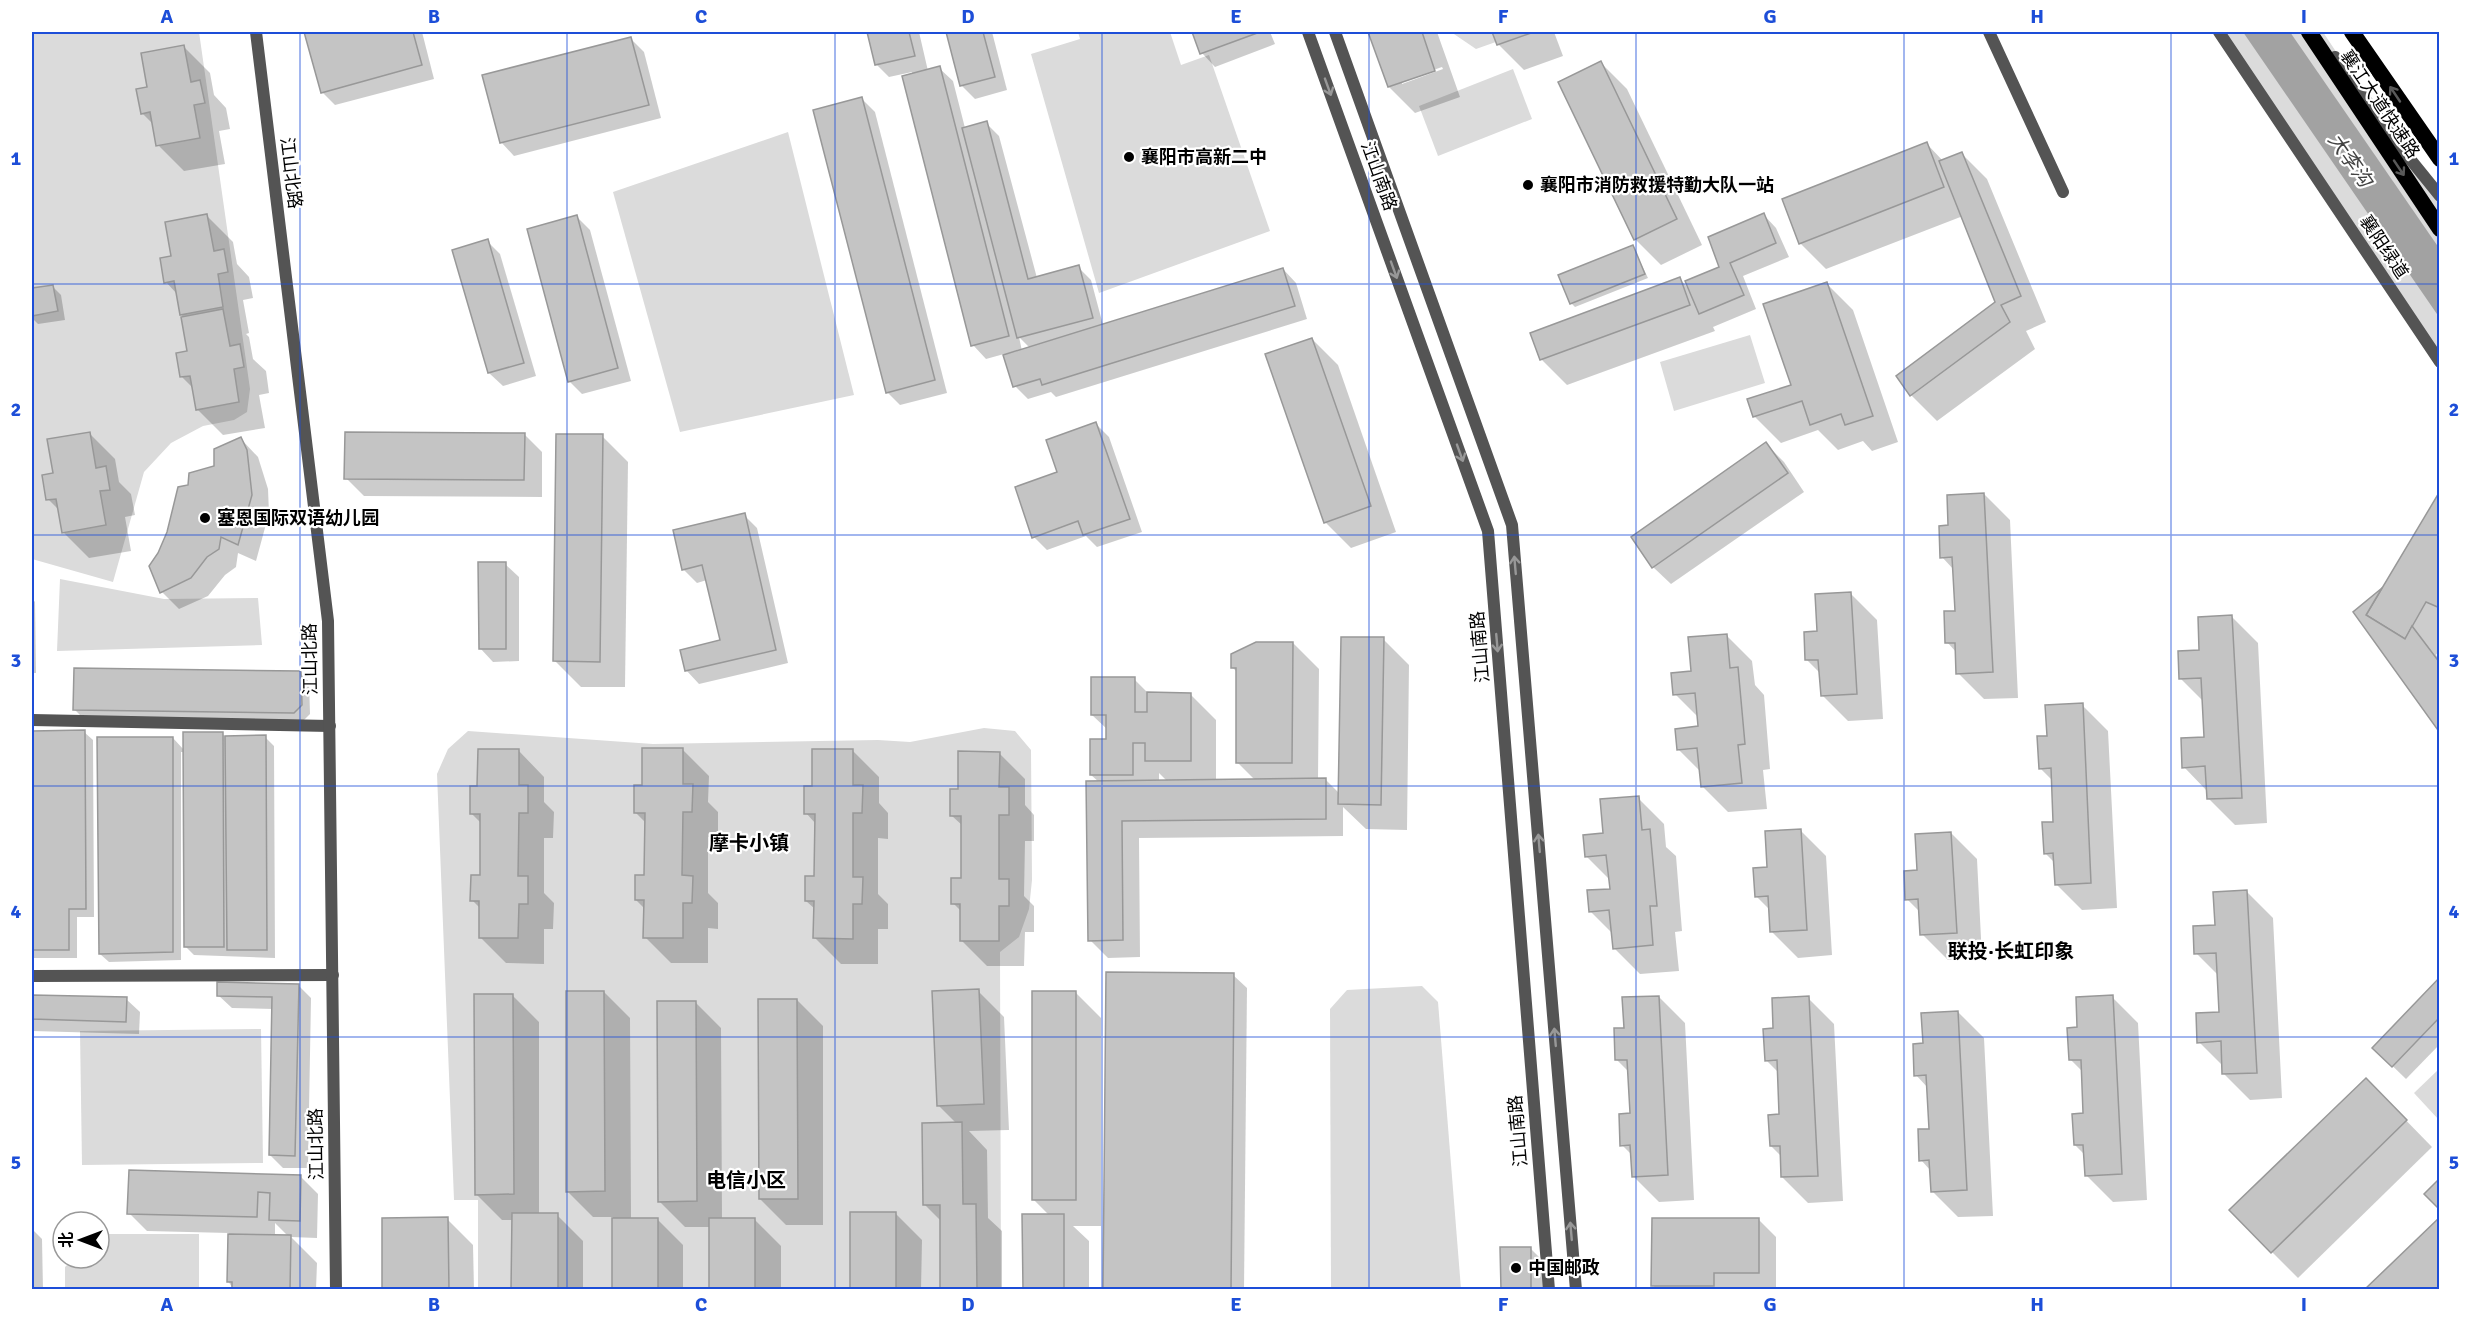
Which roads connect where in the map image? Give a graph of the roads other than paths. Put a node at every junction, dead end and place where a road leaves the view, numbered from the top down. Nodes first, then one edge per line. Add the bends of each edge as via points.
1 (256, 32) edge
2 (1308, 32) edge
3 (1335, 32) edge
4 (1989, 32) edge
5 (2219, 32) edge
6 (2309, 32) edge
7 (2317, 32) edge
8 (2352, 32) edge
9 (2439, 159) edge
10 (2063, 192) dead end
11 (2439, 196) edge
12 (2439, 229) edge
13 (2439, 362) edge
14 (32, 720) edge
15 (330, 726) junction
16 (333, 975) junction
17 (32, 976) edge
18 (336, 1290) edge
19 (1549, 1290) edge
20 (1576, 1290) edge

1 - 15 street, 江山北路 via 328,621
2 -> 19 street, 江山南路 via 1488,531
20 -> 3 street, 江山南路 via 1512,525
4 - 10 street
5 - 13 street, 襄阳绿道
6 -> 12 highway, 襄江大道快速路
7 - 11 street
9 -> 8 highway, 襄江大道快速路
14 - 15 street
15 - 16 street, 江山北路
16 - 17 street
16 - 18 street, 江山北路

